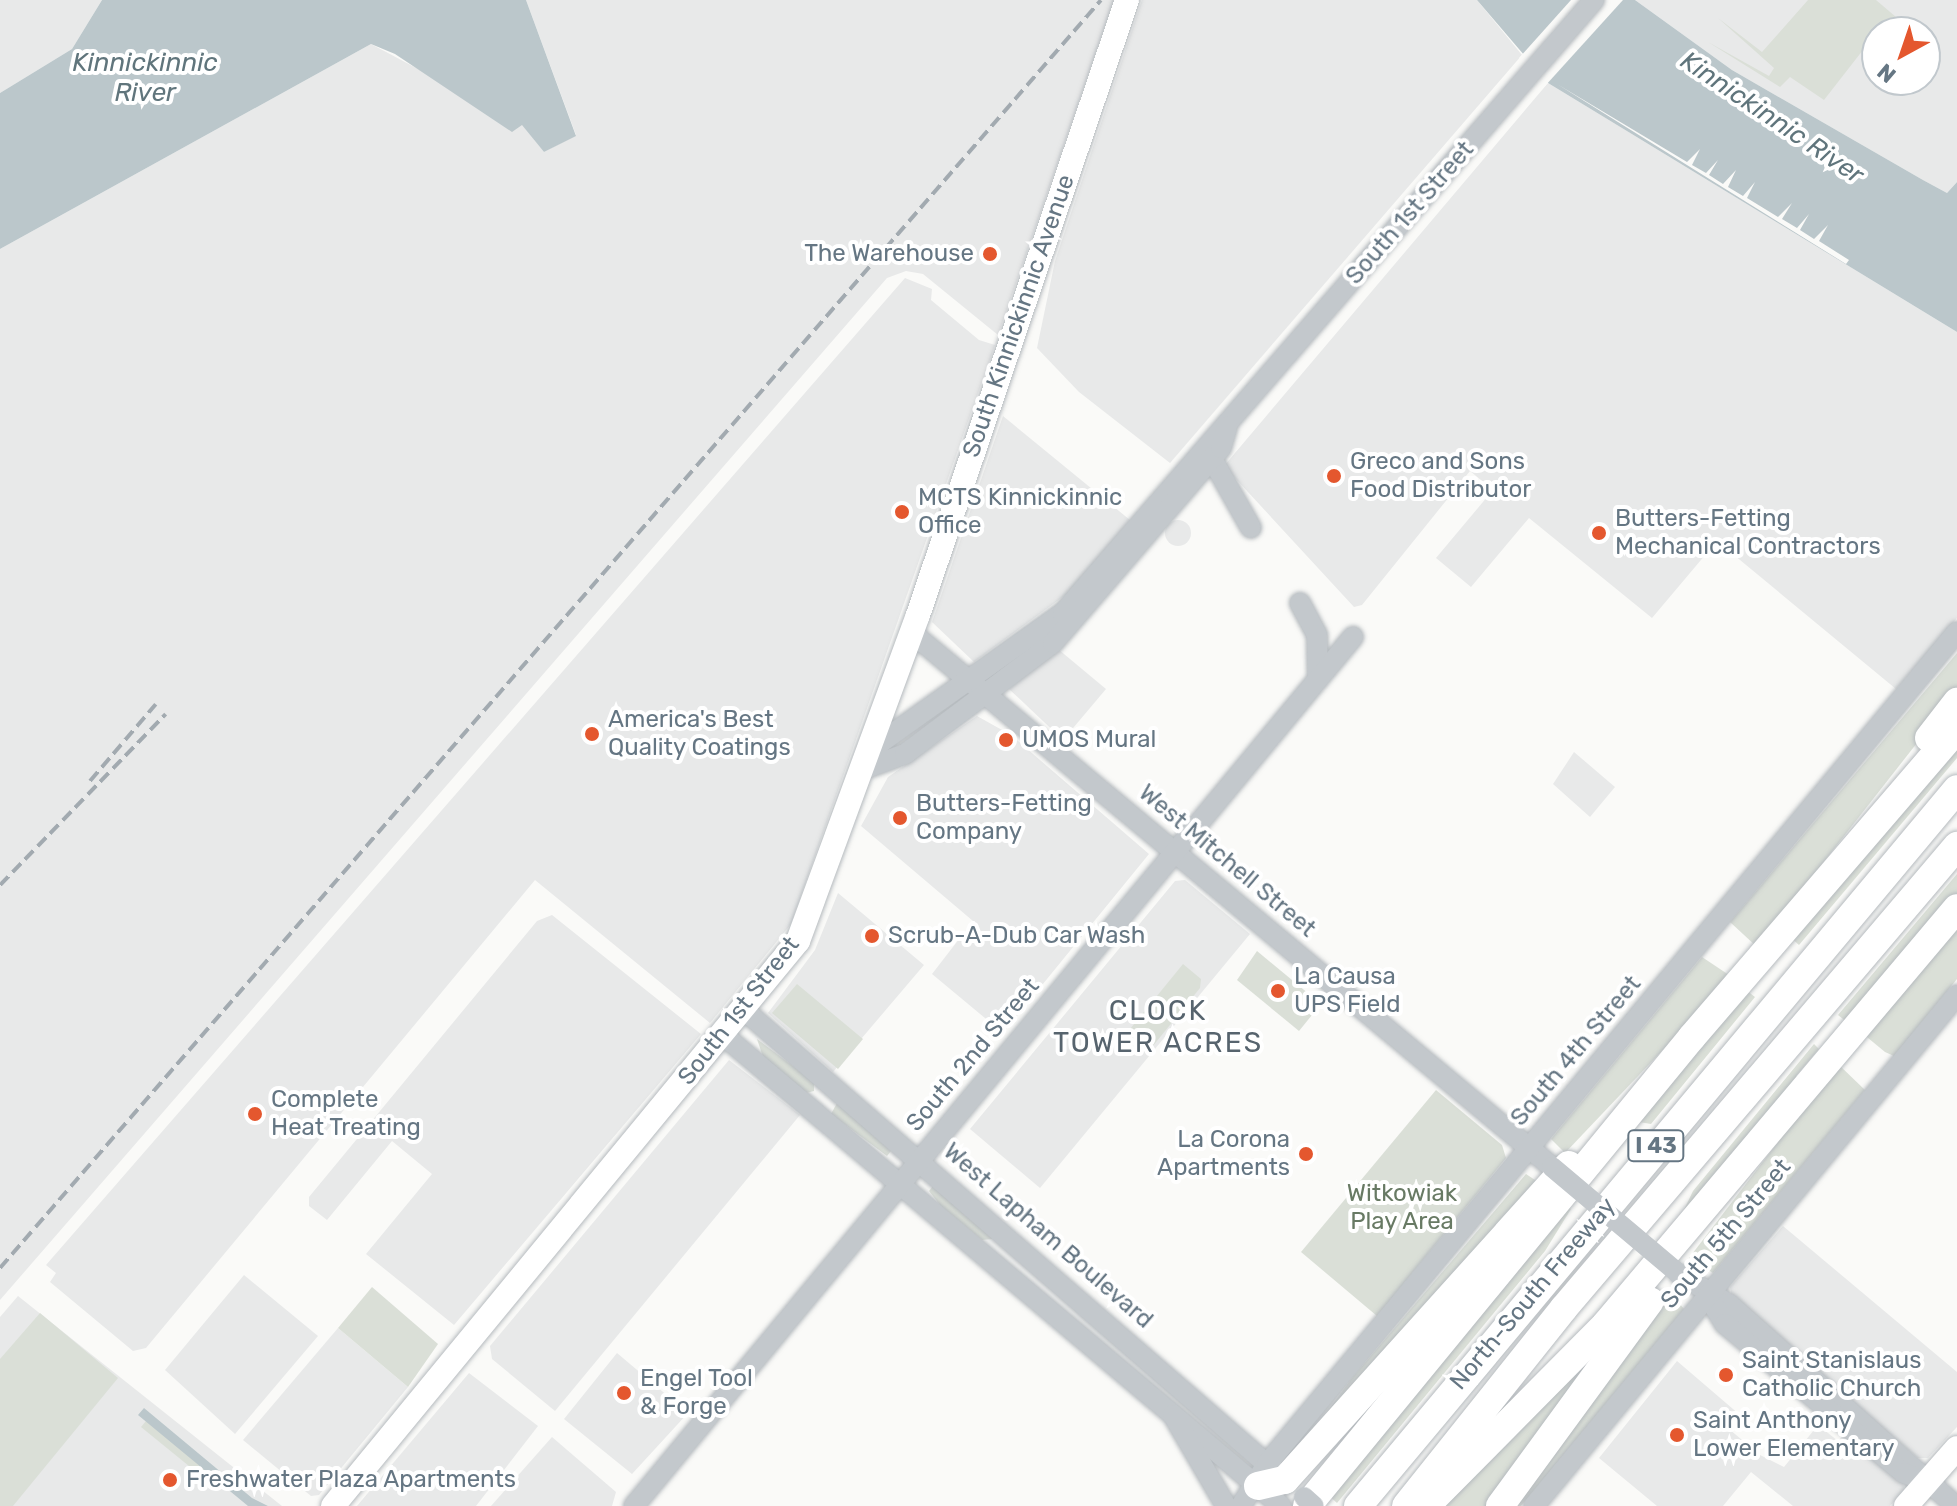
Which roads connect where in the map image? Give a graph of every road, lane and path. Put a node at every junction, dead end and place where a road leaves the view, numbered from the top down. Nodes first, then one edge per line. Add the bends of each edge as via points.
1 (1127, 0) edge
2 (1594, 0) edge
3 (1227, 427) junction
4 (1212, 459) junction
5 (1251, 528) dead end
6 (1300, 603) dead end
7 (1957, 632) edge
8 (912, 633) junction
9 (1353, 637) dead end
10 (1318, 679) junction
11 (978, 687) junction
12 (1957, 702) edge
13 (1957, 729) edge
14 (867, 759) junction
15 (1957, 789) edge
16 (1957, 846) edge
17 (1175, 851) junction
18 (1957, 908) edge
19 (1768, 948) junction
20 (1957, 995) edge
21 (744, 1010) junction
22 (723, 1035) junction
23 (1801, 1093) junction
24 (1529, 1148) junction
25 (920, 1160) junction
26 (901, 1183) junction
27 (1708, 1296) junction
28 (1168, 1404) junction
29 (1957, 1448) edge
30 (1928, 1482) junction
31 (1282, 1494) edge
32 (333, 1506) edge
33 (634, 1506) edge
34 (1226, 1506) edge
35 (1358, 1506) edge
36 (1406, 1506) edge
37 (1426, 1506) edge
38 (1500, 1506) edge
39 (1534, 1506) edge
40 (1906, 1506) edge
41 (1956, 1506) edge

1 - 8 main road, South Kinnickinnic Avenue
2 - 3 street, South 1st Street
3 - 4 street, South 1st Street
3 - 11 street, South 1st Street via 1209,438 1063,613
4 - 5 street
4 - 11 street, South 1st Street via 1092,604
6 - 10 street via 1317,635
7 - 24 street, South 4th Street
8 - 11 street, West Mitchell Street
8 - 14 main road, South Kinnickinnic Avenue
9 - 10 street, South 2nd Street
10 - 17 street, South 2nd Street
11 - 14 street, South 1st Street
11 - 17 street, West Mitchell Street
12 - 19 highway
13 - 19 highway
14 - 21 main road, South 1st Street via 798,941
15 - 35 highway, North-South Freeway / I 43
16 - 36 highway, North-South Freeway / I 43 via 1564,1308
17 - 24 street, West Mitchell Street
17 - 25 street, South 2nd Street
18 - 23 highway
19 - 31 highway
20 - 27 street, South 5th Street
21 - 22 main road, South 1st Street
21 - 25 street, West Lapham Boulevard
22 - 26 street, West Lapham Boulevard
22 - 32 main road, South 1st Street
23 - 37 highway via 1606,1324
23 - 38 highway
24 - 27 street, West Mitchell Street, bridge
24 - 31 street, South 4th Street
25 - 26 street, South 2nd Street
25 - 31 street, West Lapham Boulevard
26 - 28 street, West Lapham Boulevard
26 - 33 street, South 2nd Street
27 - 30 street, West Mitchell Street via 1729,1304 1798,1374
27 - 39 street, South 5th Street
28 - 31 street, West Lapham Boulevard
28 - 34 street
29 - 30 main road
30 - 40 main road
30 - 41 street, West Mitchell Street

